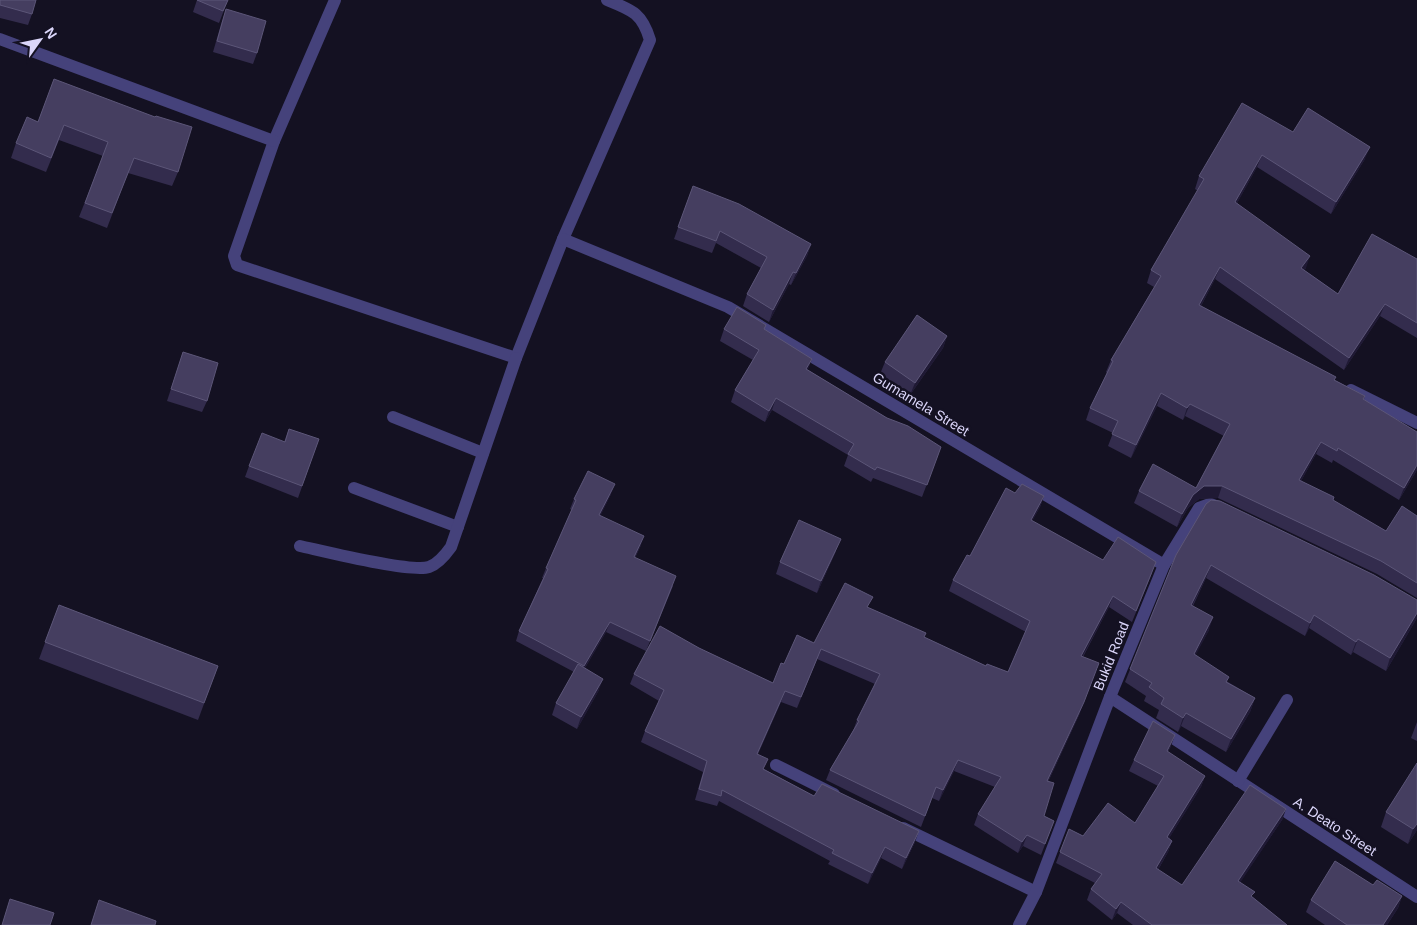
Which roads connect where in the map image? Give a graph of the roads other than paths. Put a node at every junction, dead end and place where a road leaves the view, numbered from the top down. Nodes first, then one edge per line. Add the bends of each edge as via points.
1 (335, 0) edge
2 (607, 0) edge
3 (0, 39) edge
4 (274, 141) junction
5 (563, 239) junction
6 (516, 358) junction
7 (1343, 386) edge
8 (393, 417) dead end
9 (1417, 423) edge
10 (483, 453) junction
11 (354, 488) dead end
12 (1234, 514) edge
13 (458, 526) junction
14 (300, 546) dead end
15 (1164, 565) junction
16 (1110, 697) junction
17 (1287, 700) dead end
18 (776, 766) dead end
19 (1238, 780) junction
20 (848, 800) edge
21 (892, 822) edge
22 (1036, 892) junction
23 (1417, 898) edge
24 (1019, 925) edge

1 - 4 street
2 - 5 street via 631,10 644,22 650,40
3 - 4 street
4 - 6 street via 234,256 237,266
5 - 6 street
5 - 15 street, Gumamela Street via 728,307
6 - 10 street
7 - 9 street
8 - 10 street
10 - 13 street
11 - 13 street
12 - 15 street, Bukid Road via 1217,506 1204,505 1195,512
13 - 14 street via 446,553 427,568 404,567
15 - 16 street, Bukid Road
16 - 19 street, A. Deato Street
16 - 22 street, Bukid Road
17 - 19 street
18 - 20 street
19 - 23 street, A. Deato Street
21 - 22 street
22 - 24 street, Bukid Road

